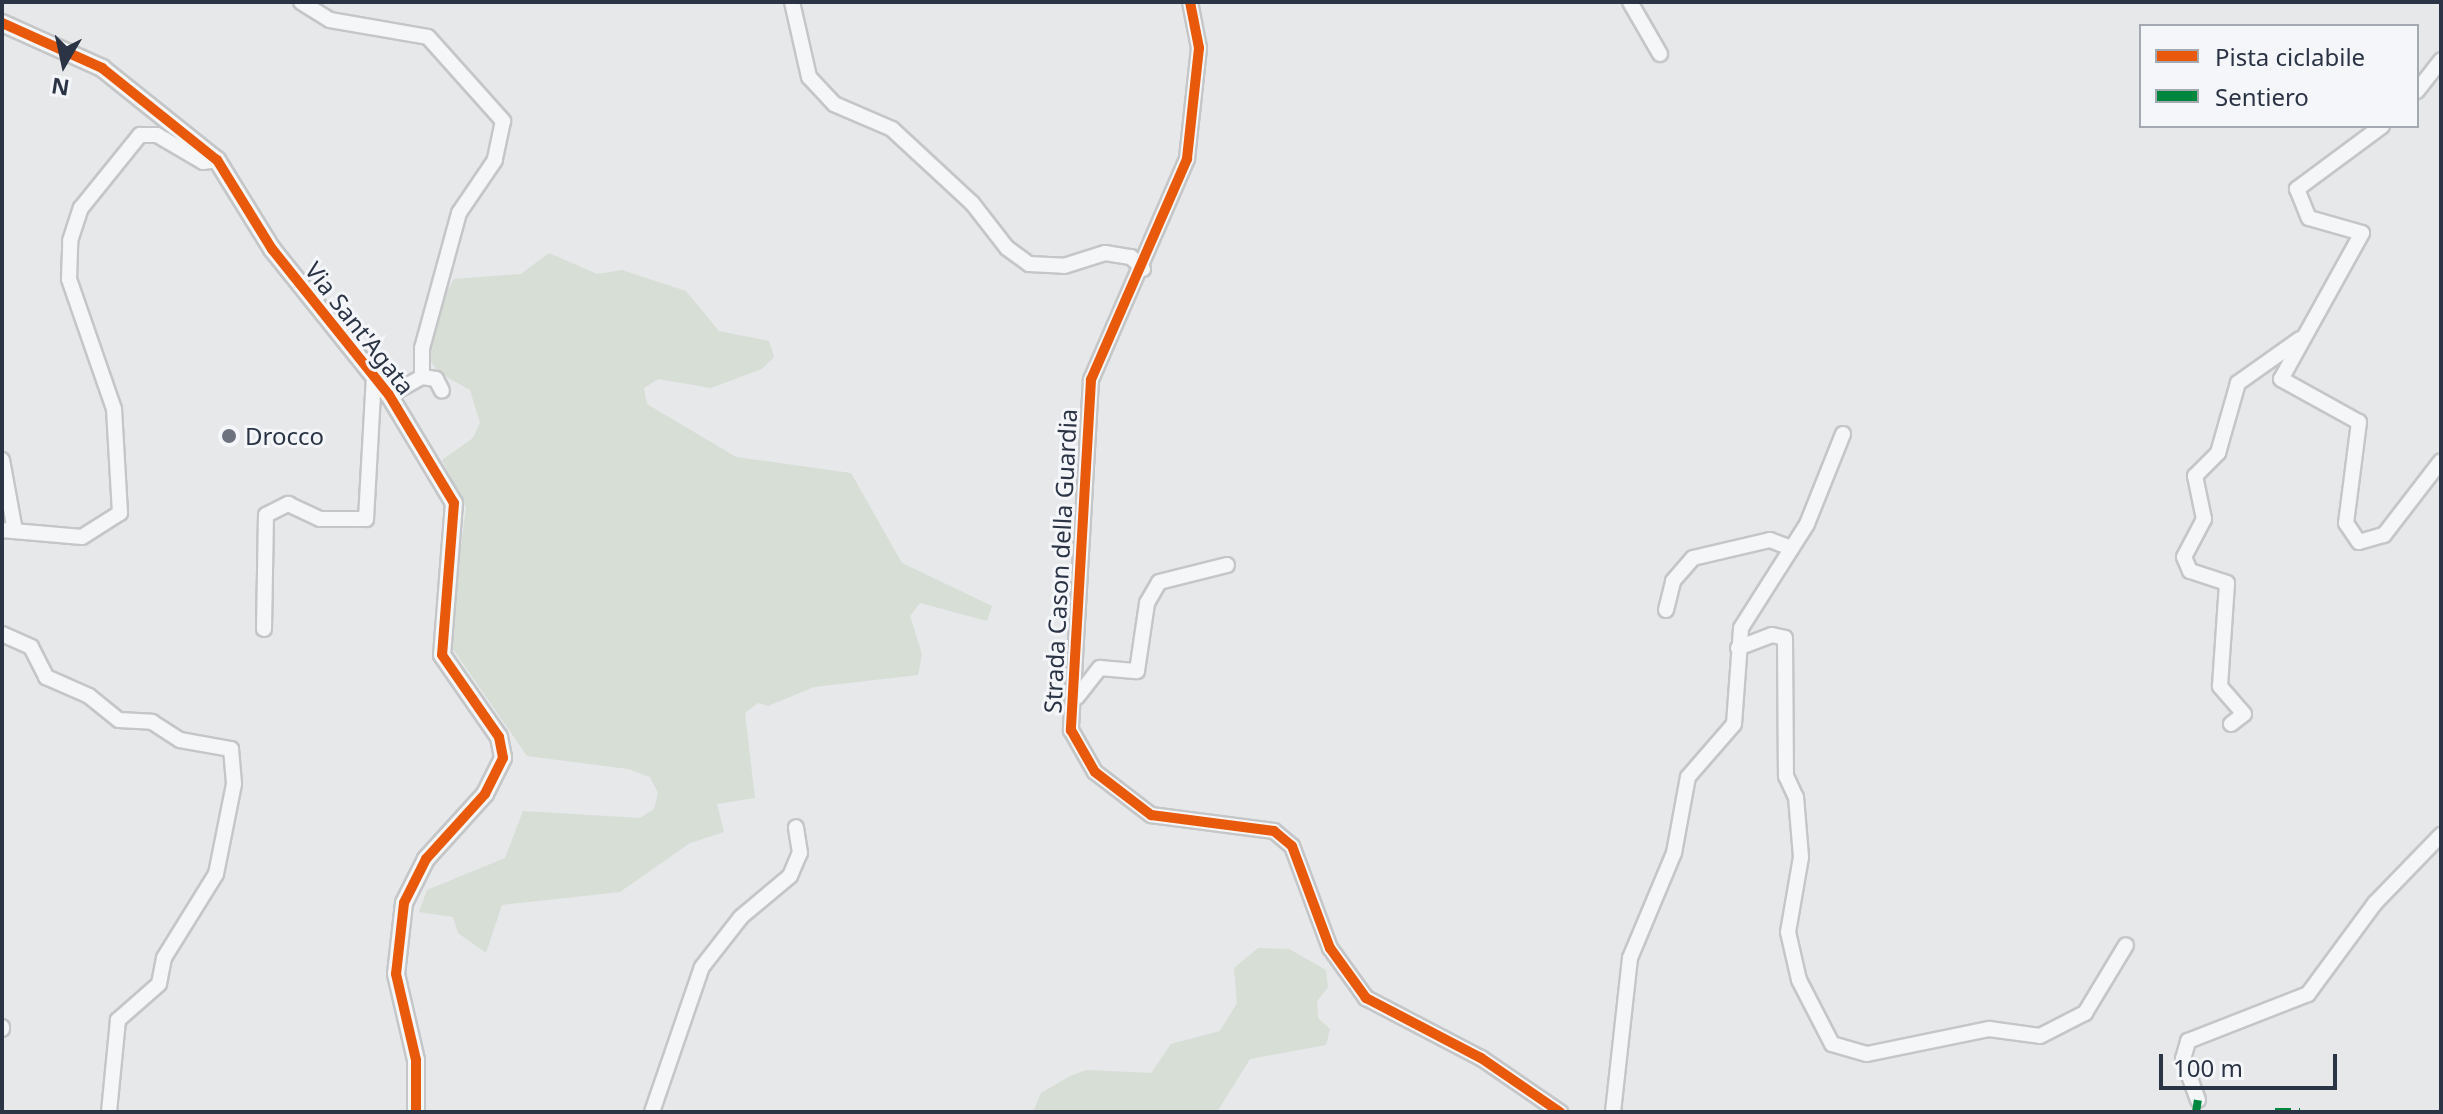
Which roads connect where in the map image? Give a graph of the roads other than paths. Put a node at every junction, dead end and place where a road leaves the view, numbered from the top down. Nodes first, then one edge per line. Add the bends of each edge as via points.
1 (301, 2) edge
2 (792, 2) edge
3 (1190, 2) edge
4 (1630, 2) edge
5 (2, 23) edge
6 (1660, 54) dead end
7 (2441, 60) edge
8 (2419, 88) edge
9 (2379, 128) edge
10 (217, 160) junction
11 (1143, 269) junction
12 (2300, 339) junction
13 (374, 376) junction
14 (422, 377) junction
15 (442, 391) dead end
16 (389, 395) junction
17 (1843, 434) dead end
18 (2, 460) edge
19 (2441, 461) edge
20 (8, 531) edge
21 (1791, 548) junction
22 (1227, 565) dead end
23 (1666, 610) dead end
24 (264, 629) dead end
25 (2, 634) edge
26 (1738, 648) junction
27 (1076, 697) junction
28 (2231, 724) dead end
29 (796, 827) dead end
30 (2441, 835) edge
31 (2126, 945) dead end
32 (2198, 1100) dead end
33 (109, 1112) edge
34 (416, 1112) edge
35 (652, 1112) edge
36 (1560, 1112) edge
37 (1613, 1112) edge

1 - 14 street via 330,20 402,28 443,52 503,121 495,160 459,213 422,348
2 - 11 street via 809,77 834,104 892,129 972,203 1007,248 1029,264 1064,266 1105,253 1131,257
3 - 11 street, Strada Cason della Guardia via 1199,48 1187,159
4 - 6 street
5 - 10 street, Via Sant'Agata via 94,63
7 - 8 street
9 - 12 street via 2297,189 2309,218 2362,233
10 - 13 street, Via Sant'Agata via 272,249
10 - 20 street via 203,162 157,135 140,135 81,208 70,241 69,279 114,409 120,513 82,537
11 - 27 street, Strada Cason della Guardia via 1091,380 1080,492
12 - 19 street via 2282,372 2285,387 2359,422 2346,523 2355,540 2380,539
12 - 28 street via 2238,383 2218,453 2195,476 2204,519 2184,557 2190,571 2227,583 2220,686 2244,714
13 - 16 street, Via Sant'Agata
13 - 24 street, Via Sant'Agata via 366,519 320,519 288,504 266,515
14 - 15 street via 436,379
14 - 16 street
16 - 34 street, Via Sant'Agata via 454,503 442,655 499,737 503,758 485,794 426,859 404,903 396,974 416,1060
17 - 21 street
18 - 20 street
21 - 23 street via 1770,540 1693,558 1673,581
21 - 26 street via 1748,608
22 - 27 street via 1159,582 1147,603 1137,671 1100,668
25 - 33 street via 31,647 46,677 89,696 119,720 152,722 180,740 231,749 234,784 216,874 164,958 159,984 118,1020
26 - 31 street via 1772,635 1785,638 1786,776 1796,797 1801,857 1789,943 1799,980 1832,1044 1867,1054 1989,1029 2040,1036 2085,1013
26 - 37 street via 1740,707 1688,777 1674,853 1630,958
27 - 36 street, Strada Cason della Guardia via 1075,741 1117,795 1151,815 1274,831 1292,846 1330,948 1366,998 1468,1050
29 - 35 street via 800,853 790,876 741,917 702,967
30 - 32 street via 2375,903 2308,994 2188,1041 2183,1059

